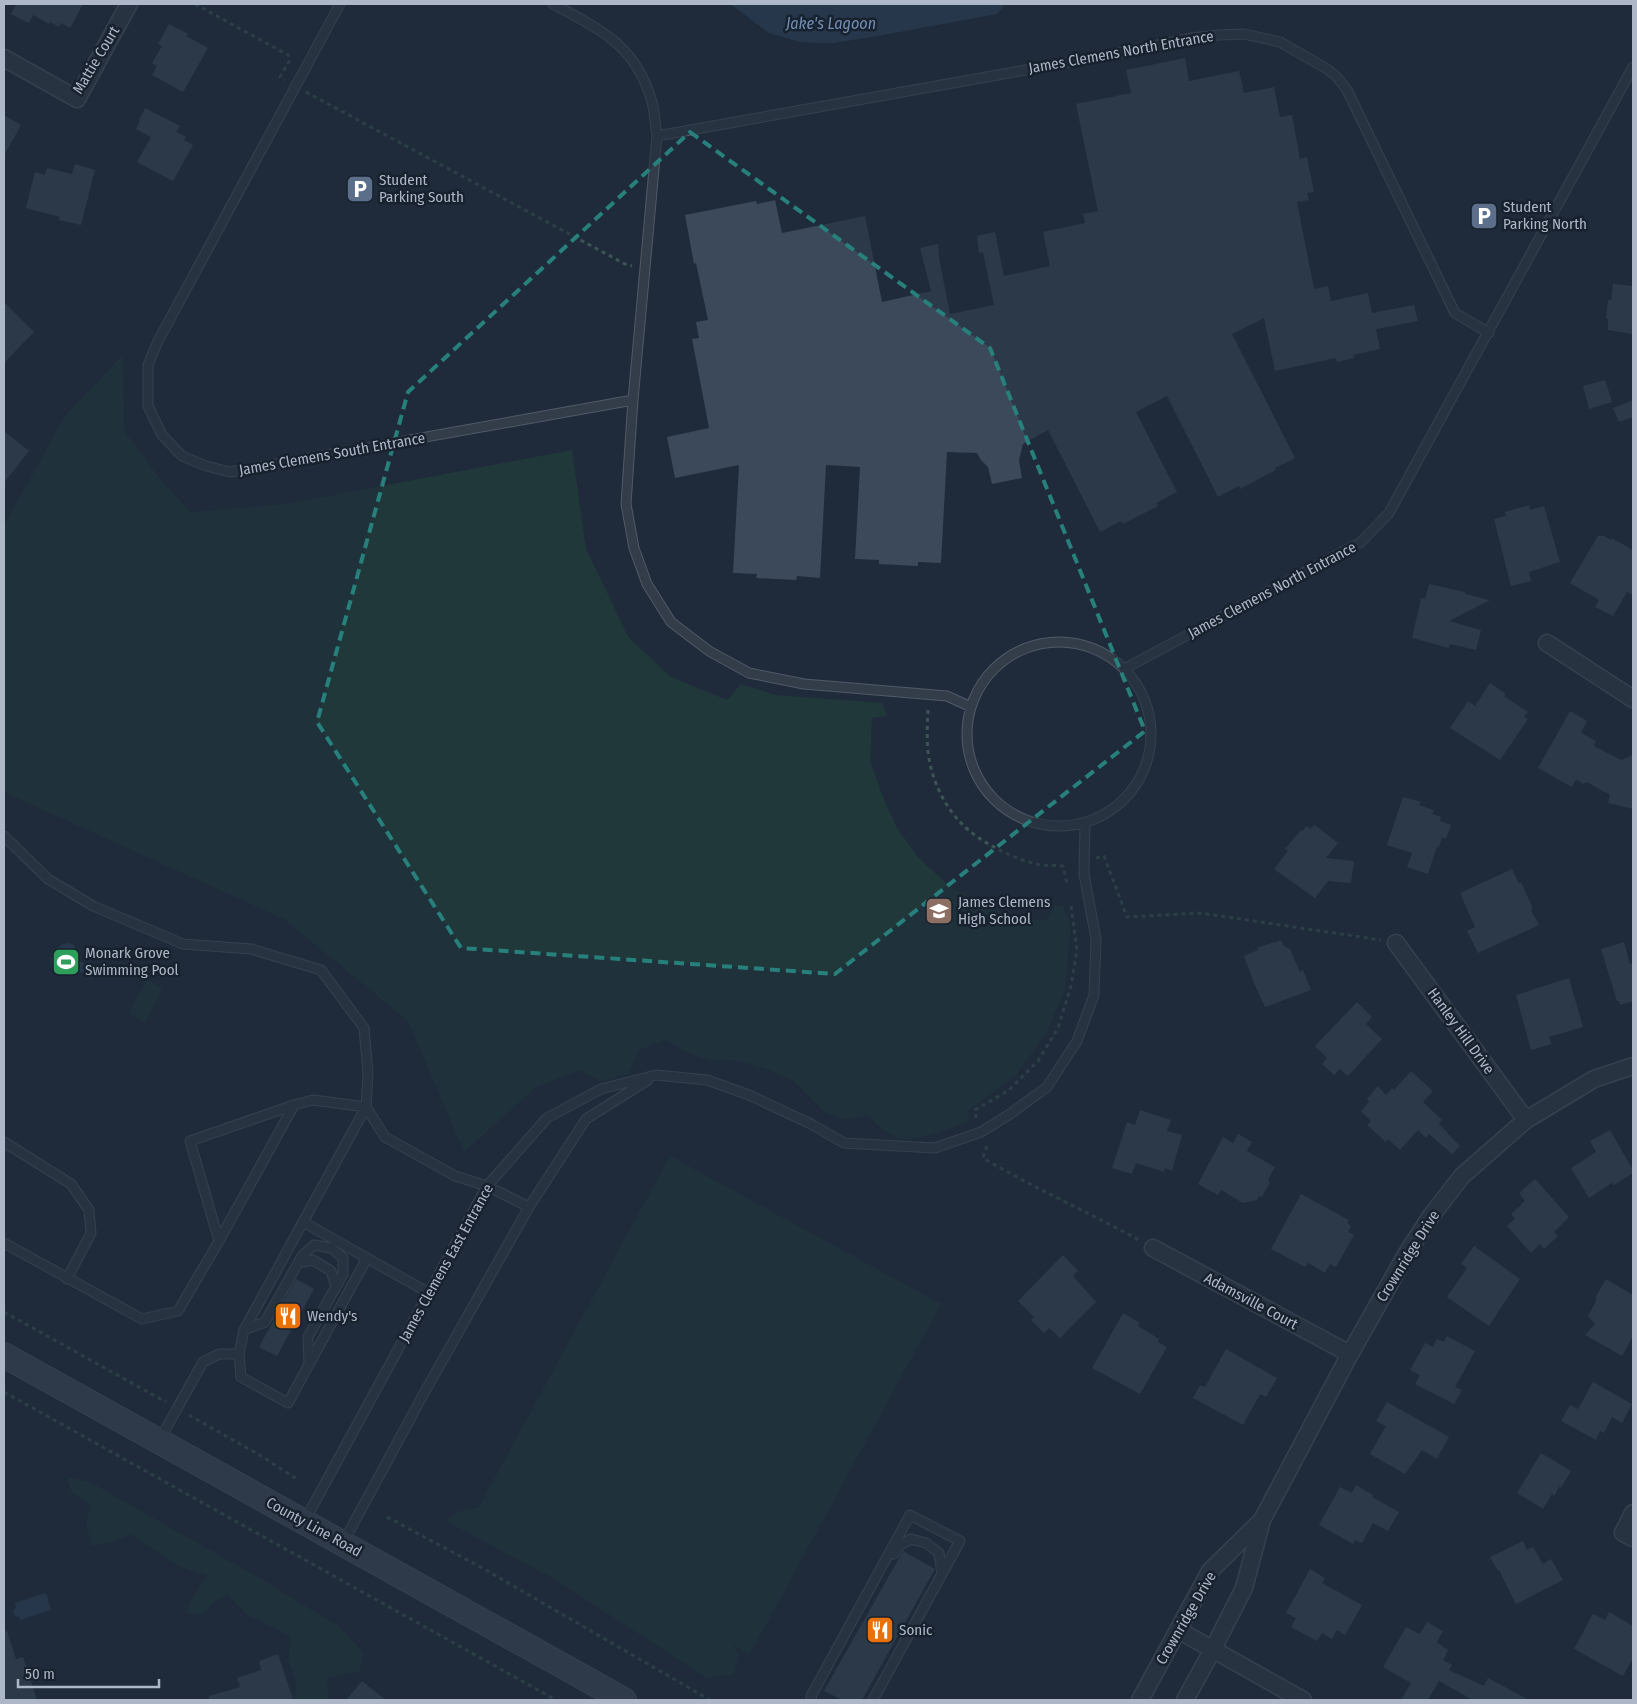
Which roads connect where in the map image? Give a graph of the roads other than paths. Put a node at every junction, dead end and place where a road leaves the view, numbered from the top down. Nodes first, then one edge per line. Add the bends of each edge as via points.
1 (129, 4) edge
2 (340, 4) edge
3 (553, 4) edge
4 (4, 58) edge
5 (1633, 67) edge
6 (657, 136) junction
7 (1489, 333) junction
8 (633, 400) junction
9 (1547, 643) dead end
10 (1124, 668) junction
11 (1633, 699) edge
12 (970, 707) junction
13 (1085, 824) junction
14 (4, 836) edge
15 (1396, 942) road end
16 (1633, 1066) edge
17 (656, 1075) junction
18 (294, 1105) junction
19 (366, 1107) junction
20 (1526, 1120) junction
21 (4, 1142) edge
22 (487, 1186) junction
23 (529, 1206) junction
24 (303, 1222) junction
25 (219, 1241) junction
26 (4, 1243) edge
27 (1153, 1248) road end
28 (367, 1258) junction
29 (298, 1262) junction
30 (67, 1279) junction
31 (336, 1287) junction
32 (429, 1293) junction
33 (244, 1330) junction
34 (239, 1354) junction
35 (1350, 1354) junction
36 (4, 1355) edge
37 (309, 1364) junction
38 (159, 1441) junction
39 (1633, 1514) edge
40 (1262, 1520) junction
41 (304, 1522) junction
42 (1633, 1538) edge
43 (343, 1543) junction
44 (942, 1574) junction
45 (853, 1619) junction
46 (1178, 1630) junction
47 (1213, 1649) junction
48 (624, 1700) edge
49 (812, 1700) edge
50 (873, 1700) edge
51 (1140, 1700) edge
52 (1185, 1700) edge
53 (1303, 1700) edge

1 - 4 street, Mattie Court via 77,99
2 - 8 lane, James Clemens South Entrance via 148,365 148,406 162,435 182,456 230,472
3 - 6 lane via 622,46 640,70 652,103
5 - 7 lane, James Clemens North Entrance
6 - 7 lane, James Clemens North Entrance via 1192,38 1244,34 1280,42 1327,68 1347,90 1455,313
6 - 8 lane
7 - 10 lane, James Clemens North Entrance via 1390,514 1361,542
8 - 12 lane via 626,504 634,548 647,584 671,622 709,652 749,673 804,684 947,696
9 - 11 street
10 - 12 lane via 1099,650 1068,642 1037,644 1008,657 985,679
10 - 13 lane via 1143,695 1151,725 1149,757 1136,786 1114,809
12 - 13 lane via 966,735 971,763 984,789 1004,809 1028,822 1057,827
13 - 17 lane, James Clemens East Entrance via 1084,874 1096,939 1094,995 1077,1041 1047,1086 981,1132 935,1148 844,1143 749,1095 707,1080
14 - 19 lane via 48,879 93,906 183,944 250,949 321,970 364,1028 368,1073
15 - 20 street, Hanley Hill Drive
16 - 20 street, Crownridge Drive via 1594,1079
17 - 22 lane, James Clemens East Entrance via 601,1089 547,1118
17 - 23 lane via 586,1119
18 - 19 lane via 313,1100
18 - 25 lane
18 - 25 lane via 190,1141
19 - 22 lane via 385,1137 455,1176
19 - 24 lane
20 - 35 street, Crownridge Drive via 1462,1176 1431,1216
21 - 30 lane via 71,1184 89,1210 92,1233
22 - 23 lane
22 - 32 lane, James Clemens East Entrance
23 - 43 lane
24 - 28 lane
24 - 33 lane
25 - 30 lane via 178,1311 142,1319
26 - 30 lane
27 - 35 street, Adamsville Court
28 - 32 lane
28 - 37 lane
29 - 31 lane via 313,1260 331,1271
29 - 31 lane via 314,1245 331,1248 343,1258 343,1274
29 - 33 lane via 264,1322
31 - 37 lane via 308,1337
32 - 41 lane, James Clemens East Entrance
33 - 34 lane
34 - 37 lane via 242,1377 288,1403
34 - 38 lane via 219,1354 203,1362
35 - 40 street, Crownridge Drive
36 - 38 main road, County Line Road
38 - 41 main road, County Line Road
39 - 42 street via 1623,1533
40 - 46 street, Crownridge Drive via 1210,1571
40 - 47 street, Crownridge Drive via 1244,1588
41 - 43 main road, County Line Road
43 - 48 main road, County Line Road
44 - 45 lane via 939,1553 926,1543 911,1539 899,1546 868,1604
44 - 45 lane via 960,1542 910,1515
44 - 50 lane
45 - 49 lane via 811,1696
46 - 47 street
46 - 51 street, Crownridge Drive
47 - 52 street, Crownridge Drive
47 - 53 street

